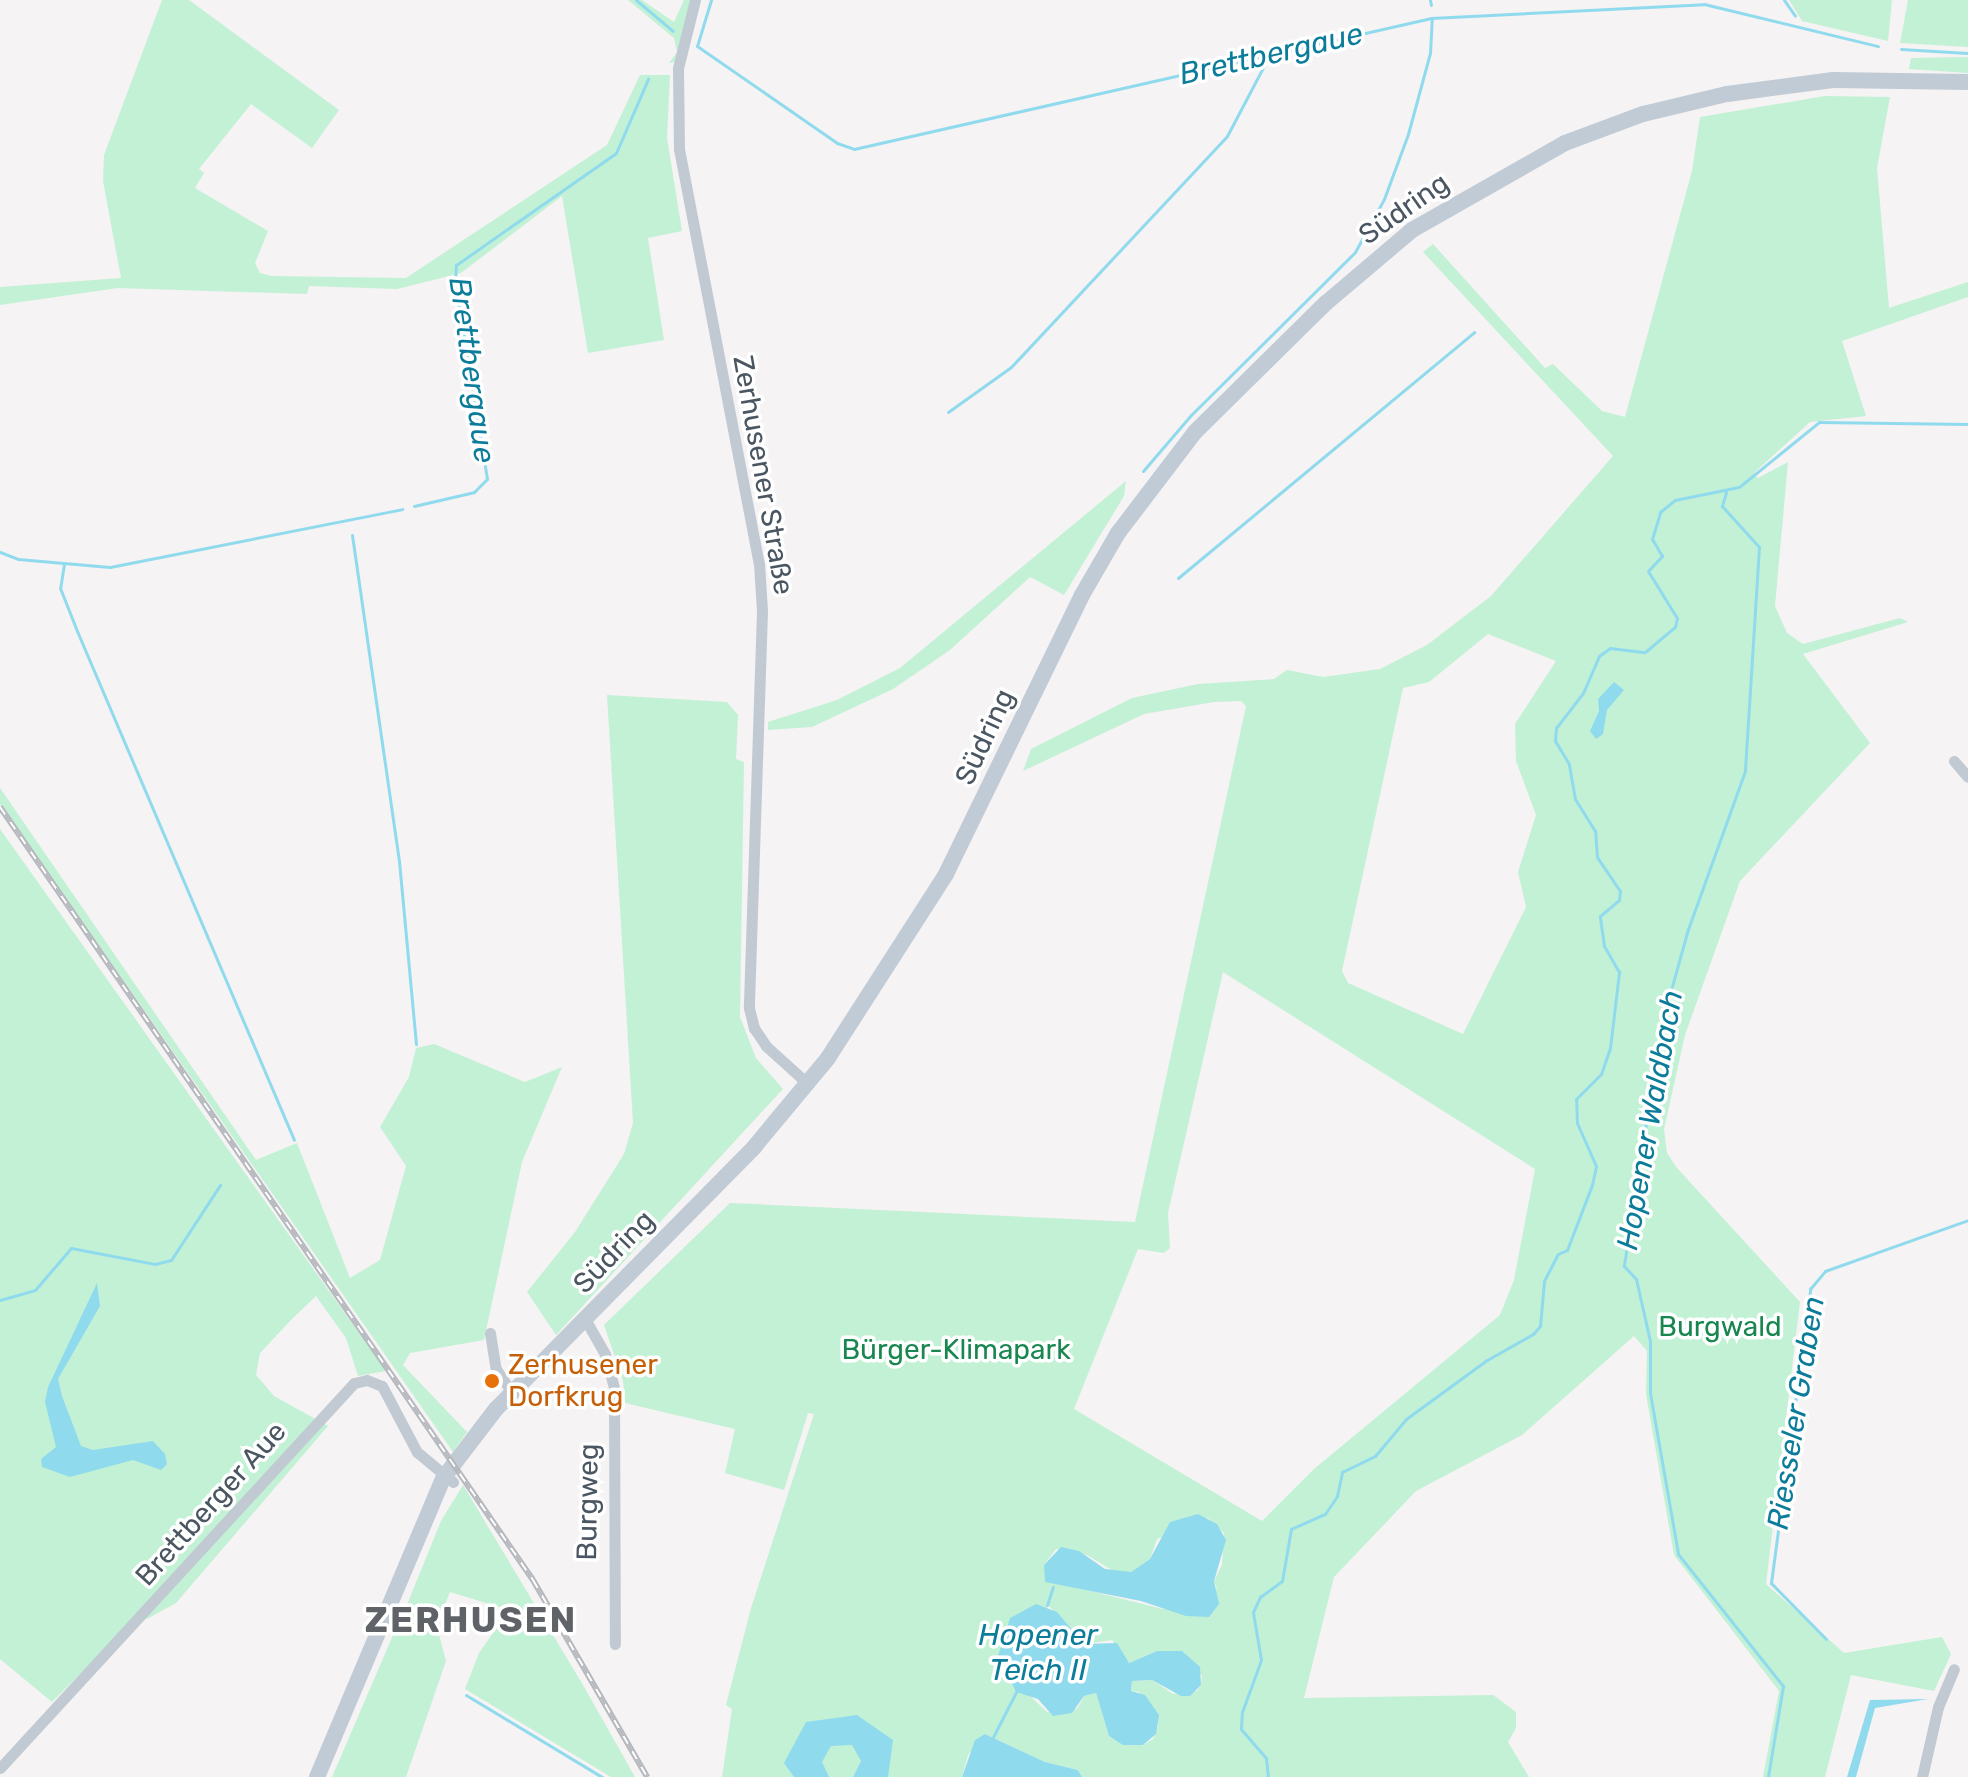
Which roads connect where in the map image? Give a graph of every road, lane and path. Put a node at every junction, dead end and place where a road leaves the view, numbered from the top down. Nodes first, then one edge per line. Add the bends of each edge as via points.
1 (695, 0) edge
2 (1968, 82) edge
3 (1954, 761) dead end
4 (1968, 777) edge
5 (808, 1084) junction
6 (585, 1319) junction
7 (490, 1333) dead end
8 (512, 1393) junction
9 (449, 1480) junction
10 (615, 1644) dead end
11 (1954, 1669) dead end
12 (0, 1768) edge
13 (317, 1777) edge
14 (1922, 1777) edge

1 - 5 street, Zerhusener Straße via 678,68 679,149 759,564 749,1008 766,1046
2 - 5 main road, Südring via 1833,80 1727,94 1643,114 1565,143 1490,182 1370,264 1195,432 1135,507 1082,595 946,874 870,997
3 - 4 street
5 - 6 main road, Südring via 755,1146
6 - 8 main road, Südring
6 - 10 street, Burgweg via 605,1354 614,1388
7 - 8 street via 496,1369
8 - 9 main road, Südring
9 - 12 street, Brettberger Aue via 417,1452 382,1386 367,1380 354,1383
9 - 13 main road, Südring
11 - 14 street via 1938,1707

